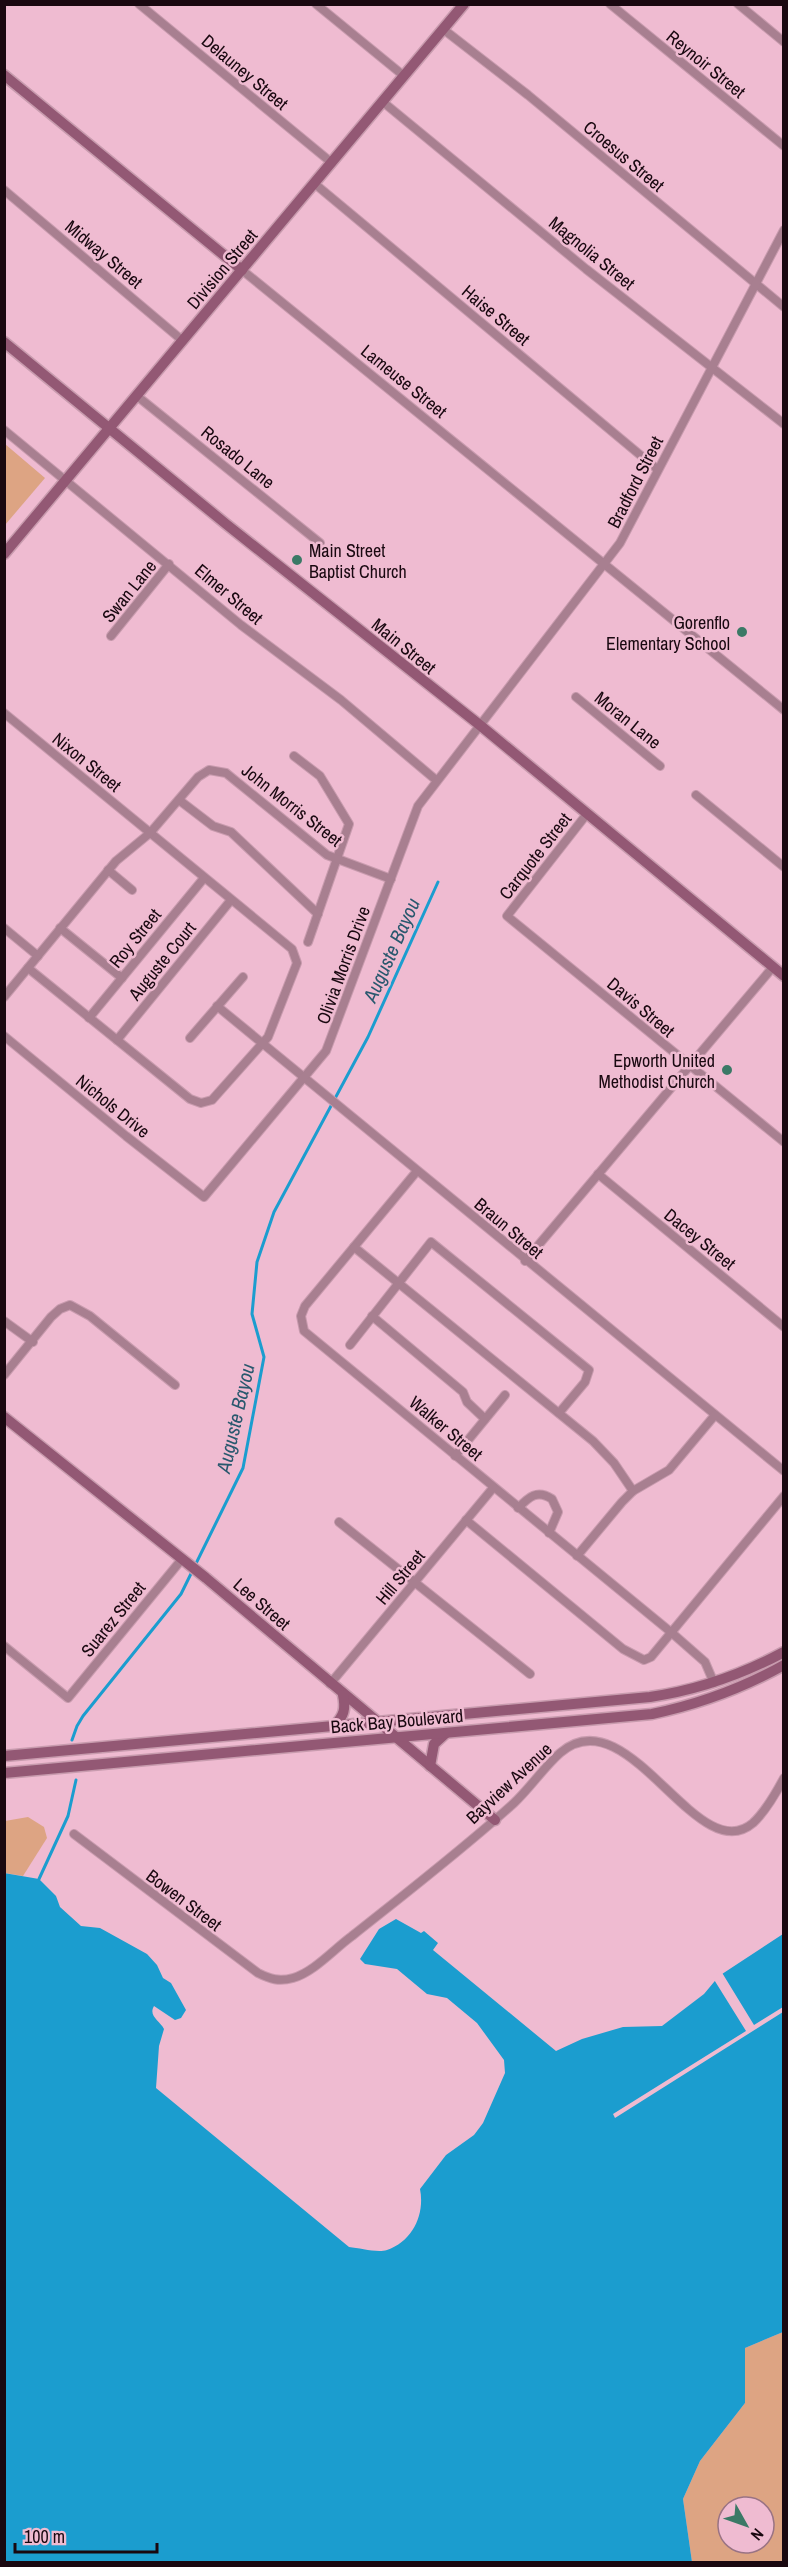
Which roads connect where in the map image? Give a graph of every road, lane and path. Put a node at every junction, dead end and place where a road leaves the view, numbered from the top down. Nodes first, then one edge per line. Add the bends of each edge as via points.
1 (139, 4) edge
2 (316, 4) edge
3 (464, 4) edge
4 (610, 4) edge
5 (738, 4) edge
6 (443, 29) junction
7 (783, 42) edge
8 (4, 75) edge
9 (404, 76) junction
10 (383, 102) junction
11 (783, 146) edge
12 (332, 163) junction
13 (315, 184) junction
14 (4, 190) edge
15 (783, 230) edge
16 (242, 270) junction
17 (755, 285) junction
18 (783, 308) edge
19 (183, 341) junction
20 (4, 342) edge
21 (711, 368) junction
22 (137, 396) junction
23 (783, 424) edge
24 (111, 428) junction
25 (4, 430) edge
26 (657, 469) junction
27 (67, 480) junction
28 (320, 543) dead end
29 (4, 554) edge
30 (169, 564) junction
31 (605, 565) junction
32 (111, 636) dead end
33 (576, 697) dead end
34 (783, 710) edge
35 (4, 714) edge
36 (481, 726) junction
37 (294, 756) dead end
38 (660, 766) dead end
39 (436, 780) junction
40 (696, 795) dead end
41 (179, 800) junction
42 (586, 815) junction
43 (150, 833) junction
44 (336, 859) junction
45 (783, 867) edge
46 (108, 870) junction
47 (204, 878) junction
48 (391, 879) junction
49 (132, 890) dead end
50 (231, 900) junction
51 (318, 914) junction
52 (507, 916) joint
53 (4, 928) edge
54 (60, 928) junction
55 (308, 942) dead end
56 (38, 956) junction
57 (773, 967) junction
58 (28, 968) junction
59 (783, 976) edge
60 (243, 977) dead end
61 (122, 978) junction
62 (4, 997) edge
63 (217, 1006) junction
64 (89, 1018) junction
65 (4, 1036) edge
66 (190, 1038) dead end
67 (117, 1040) junction
68 (262, 1044) junction
69 (689, 1066) junction
70 (306, 1078) junction
71 (783, 1142) edge
72 (417, 1171) junction
73 (598, 1174) junction
74 (204, 1197) joint
75 (354, 1247) junction
76 (525, 1261) junction
77 (398, 1283) junction
78 (372, 1316) junction
79 (4, 1321) edge
80 (783, 1327) edge
81 (33, 1342) junction
82 (350, 1345) dead end
83 (4, 1375) edge
84 (175, 1385) dead end
85 (505, 1395) dead end
86 (559, 1413) junction
87 (715, 1415) junction
88 (4, 1417) edge
89 (485, 1419) junction
90 (455, 1456) junction
91 (783, 1471) edge
92 (493, 1488) junction
93 (633, 1491) junction
94 (783, 1496) edge
95 (518, 1508) junction
96 (466, 1520) junction
97 (339, 1522) dead end
98 (549, 1533) junction
99 (577, 1556) junction
100 (184, 1561) junction
101 (415, 1583) junction
102 (672, 1633) junction
103 (4, 1646) edge
104 (783, 1652) edge
105 (783, 1665) edge
106 (530, 1674) dead end
107 (714, 1683) junction
108 (330, 1684) junction
109 (342, 1695) junction
110 (376, 1722) junction
111 (334, 1726) junction
112 (447, 1733) junction
113 (395, 1738) junction
114 (4, 1756) edge
115 (430, 1766) junction
116 (4, 1773) edge
117 (783, 1778) edge
118 (495, 1820) junction
119 (74, 1834) dead end
120 (281, 1980) joint

1 - 12 street, Delauney Street
2 - 9 street
3 - 6 main road, Division Street
4 - 11 street, Reynoir Street
5 - 7 street
6 - 9 main road, Division Street
6 - 17 street, Croesus Street
8 - 16 main road, Lameuse Street
9 - 10 main road, Division Street
10 - 12 main road, Division Street
10 - 21 street, Magnolia Street
12 - 13 main road, Division Street
13 - 16 main road, Division Street
13 - 26 street, Haise Street
14 - 19 street, Midway Street
15 - 17 street, Bradford Street
16 - 19 main road, Division Street
16 - 31 street, Lameuse Street
17 - 18 street, Croesus Street
17 - 21 street, Bradford Street
19 - 22 main road, Division Street
20 - 24 main road, Main Street
21 - 23 street, Magnolia Street
21 - 26 street, Bradford Street
22 - 24 main road, Division Street
22 - 28 street, Rosado Lane
24 - 27 main road, Division Street
24 - 36 main road, Main Street
25 - 27 street, Elmer Street
26 - 31 street, Bradford Street
27 - 29 main road, Division Street
27 - 30 street, Elmer Street
30 - 32 street, Swan Lane
30 - 39 street, Elmer Street
31 - 34 street, Lameuse Street
31 - 36 street, Bradford Street
33 - 38 street, Moran Lane
35 - 43 street, Nixon Street
36 - 39 street, Olivia Morris Drive
36 - 42 main road, Main Street
37 - 44 street via 320,776 348,819 349,829
39 - 48 street, Olivia Morris Drive via 418,806
40 - 45 street
41 - 43 street
41 - 44 street, John Morris Street via 209,770 226,773 321,852
41 - 51 street via 213,826 231,832
42 - 52 street, Carquote Street
42 - 57 main road, Main Street
43 - 46 street
43 - 47 street
44 - 48 street, John Morris Street
44 - 51 street
46 - 49 street
46 - 54 street
47 - 50 street
47 - 61 street, Roy Street
48 - 70 street, Olivia Morris Drive via 330,1042
50 - 67 street, Auguste Court
50 - 68 street via 292,949 296,957 296,968 276,1022
51 - 55 street
52 - 69 street, Davis Street
53 - 56 street
54 - 56 street
54 - 61 street
56 - 58 street
57 - 59 main road, Main Street
57 - 69 street
58 - 62 street
58 - 64 street
60 - 63 street
61 - 64 street, Roy Street
63 - 66 street
63 - 68 street, Braun Street
64 - 67 street
65 - 74 street, Nichols Drive
67 - 68 street via 190,1099 201,1103 212,1100
68 - 70 street, Braun Street
69 - 71 street, Davis Street
69 - 73 street
70 - 72 street, Braun Street
70 - 74 street, Olivia Morris Drive
72 - 75 street, Walker Street
72 - 76 street, Braun Street
73 - 76 street
73 - 80 street, Dacey Street
75 - 77 street
75 - 90 street, Walker Street via 304,1306 304,1331
76 - 87 street, Braun Street
77 - 78 street
77 - 86 street
77 - 86 street via 430,1242 584,1365 589,1376
78 - 82 street
78 - 89 street via 463,1392 467,1402
79 - 81 street
81 - 83 street
81 - 84 street via 64,1306 77,1308
85 - 89 street
86 - 93 street via 604,1451
87 - 91 street, Braun Street
87 - 93 street via 669,1470
88 - 100 main road, Lee Street
89 - 90 street
90 - 92 street, Walker Street
92 - 95 street, Walker Street
92 - 96 street, Hill Street
93 - 99 street
94 - 102 street
95 - 98 street, Walker Street
95 - 98 street via 533,1494 552,1499 558,1512
96 - 101 street, Hill Street
96 - 102 street via 630,1653 648,1660
97 - 101 street
98 - 99 street, Walker Street
99 - 102 street, Walker Street
100 - 103 street, Suarez Street via 68,1698
100 - 108 main road, Lee Street
101 - 106 street
101 - 108 street, Hill Street
102 - 107 street, Walker Street via 705,1662
104 - 107 main road, Back Bay Boulevard
105 - 112 main road, Back Bay Boulevard via 739,1689 652,1714
107 - 110 main road, Back Bay Boulevard via 650,1697
108 - 109 main road, Lee Street
109 - 110 main road, Lee Street
109 - 111 main road via 345,1706
110 - 111 main road, Back Bay Boulevard
110 - 113 main road, Lee Street
111 - 114 main road, Back Bay Boulevard
112 - 113 main road, Back Bay Boulevard
112 - 115 main road via 434,1744
113 - 115 main road, Lee Street
113 - 116 main road, Back Bay Boulevard
115 - 118 main road, Lee Street
117 - 118 street, Bayview Avenue via 753,1823 725,1831 685,1806 624,1752 599,1742 579,1742 561,1753
118 - 120 street, Bayview Avenue via 311,1967 295,1978
119 - 120 street, Bowen Street via 258,1973

